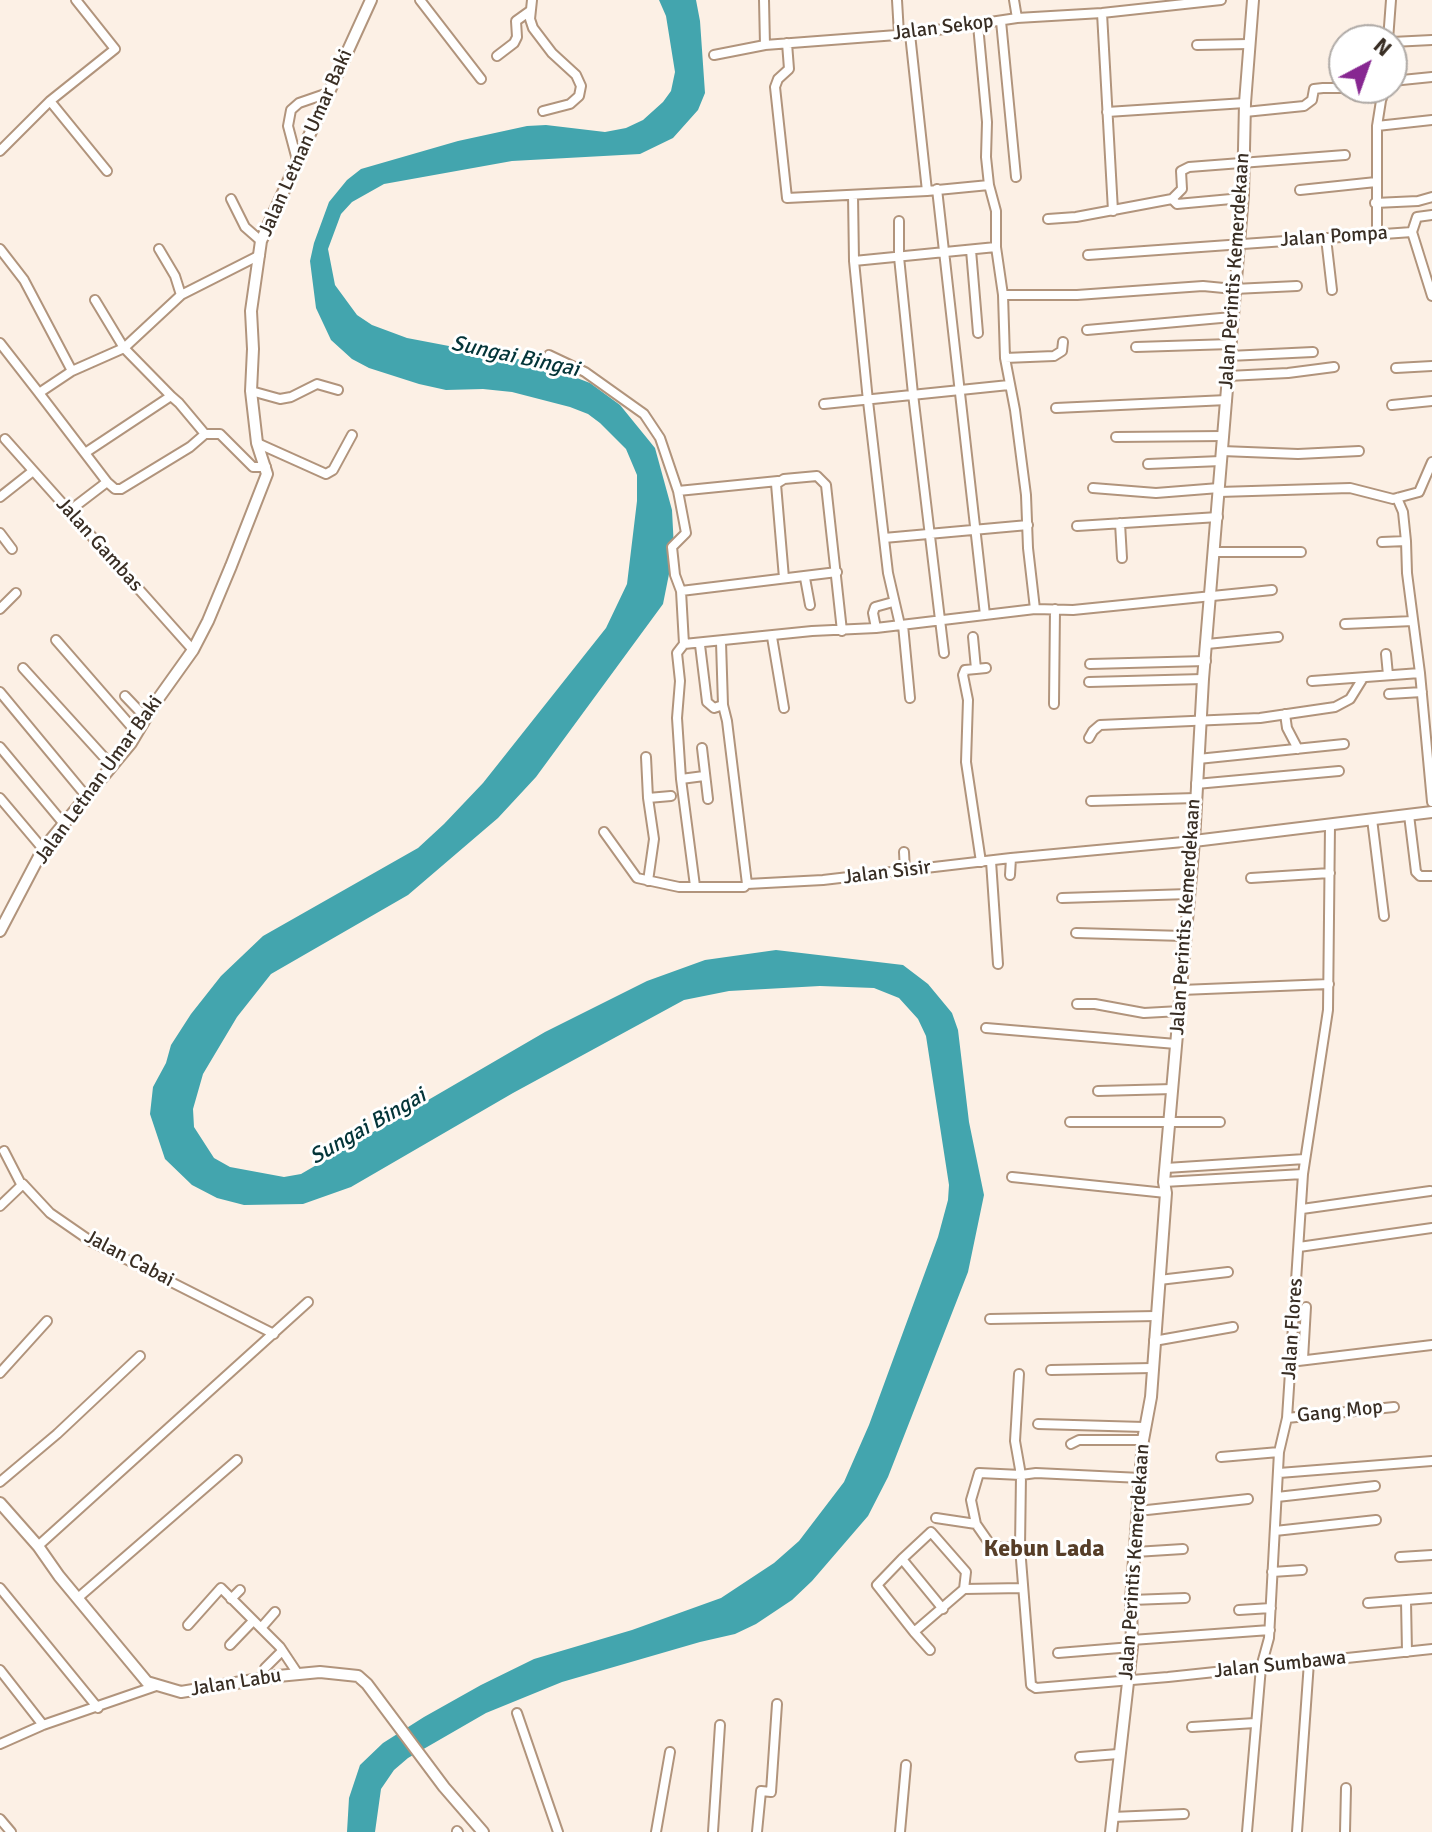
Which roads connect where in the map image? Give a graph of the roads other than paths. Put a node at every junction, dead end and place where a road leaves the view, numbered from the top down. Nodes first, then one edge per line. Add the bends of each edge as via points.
1 (76, 0) edge
2 (371, 0) edge
3 (420, 0) edge
4 (532, 0) edge
5 (764, 0) edge
6 (897, 0) edge
7 (1014, 0) edge
8 (1203, 0) edge
9 (1221, 0) edge
10 (1253, 0) edge
11 (1391, 0) edge
12 (530, 11) junction
13 (1102, 13) junction
14 (1017, 18) junction
15 (1001, 21) junction
16 (1390, 24) edge
17 (978, 25) junction
18 (899, 34) junction
19 (910, 34) junction
20 (1432, 40) edge
21 (1408, 41) edge
22 (787, 43) junction
23 (1249, 44) junction
24 (765, 45) junction
25 (1197, 45) dead end
26 (714, 55) dead end
27 (497, 56) dead end
28 (1432, 77) edge
29 (481, 79) dead end
30 (1408, 79) edge
31 (1328, 88) edge
32 (328, 93) junction
33 (50, 101) junction
34 (1381, 104) edge
35 (1245, 108) junction
36 (543, 111) dead end
37 (1107, 112) junction
38 (1432, 120) edge
39 (1377, 126) junction
40 (0, 151) edge
41 (1345, 155) dead end
42 (297, 160) junction
43 (1244, 163) junction
44 (107, 171) dead end
45 (1016, 177) dead end
46 (1376, 182) junction
47 (989, 185) junction
48 (937, 189) junction
49 (1300, 190) dead end
50 (927, 191) junction
51 (853, 195) junction
52 (1432, 197) edge
53 (1242, 198) junction
54 (231, 199) dead end
55 (1172, 199) junction
56 (1375, 203) junction
57 (1113, 211) junction
58 (1432, 215) edge
59 (1048, 219) dead end
60 (899, 221) dead end
61 (1412, 232) junction
62 (1377, 235) junction
63 (1326, 238) junction
64 (261, 241) junction
65 (1237, 245) junction
66 (996, 247) junction
67 (0, 249) edge
68 (159, 249) dead end
69 (971, 250) junction
70 (943, 252) junction
71 (260, 255) junction
72 (1088, 255) dead end
73 (899, 257) junction
74 (854, 261) junction
75 (1297, 286) dead end
76 (1234, 289) junction
77 (1332, 290) dead end
78 (181, 295) junction
79 (1003, 295) junction
80 (1432, 296) edge
81 (95, 300) dead end
82 (1232, 317) junction
83 (1087, 330) dead end
84 (978, 333) dead end
85 (1063, 342) dead end
86 (0, 343) edge
87 (1136, 347) dead end
88 (124, 348) junction
89 (1230, 350) junction
90 (1313, 352) dead end
91 (549, 355) dead end
92 (1005, 358) junction
93 (1432, 366) edge
94 (1334, 367) dead end
95 (1396, 368) dead end
96 (72, 371) junction
97 (1228, 376) junction
98 (1009, 385) junction
99 (961, 388) junction
100 (338, 390) dead end
101 (251, 391) junction
102 (39, 393) junction
103 (913, 394) junction
104 (171, 396) junction
105 (1227, 400) junction
106 (868, 401) junction
107 (1432, 401) edge
108 (824, 404) dead end
109 (1392, 405) dead end
110 (1056, 408) dead end
111 (205, 434) junction
112 (352, 435) dead end
113 (1223, 436) junction
114 (1116, 437) dead end
115 (5, 439) dead end
116 (257, 443) junction
117 (1359, 451) dead end
118 (85, 453) junction
119 (1221, 456) junction
120 (1432, 462) edge
121 (1148, 464) dead end
122 (266, 467) junction
123 (33, 471) junction
124 (779, 481) junction
125 (107, 482) junction
126 (1093, 488) dead end
127 (1219, 490) junction
128 (1420, 490) junction
129 (1432, 490) edge
130 (678, 491) junction
131 (0, 497) edge
132 (1397, 498) junction
133 (69, 511) junction
134 (1218, 517) junction
135 (1120, 523) junction
136 (1028, 525) junction
137 (1077, 526) dead end
138 (975, 528) junction
139 (0, 533) edge
140 (931, 533) junction
141 (884, 538) junction
142 (1406, 541) junction
143 (1382, 542) dead end
144 (12, 549) dead end
145 (1214, 552) junction
146 (1301, 552) dead end
147 (1122, 558) dead end
148 (837, 572) junction
149 (784, 578) junction
150 (805, 578) junction
151 (1272, 590) dead end
152 (681, 591) junction
153 (16, 593) dead end
154 (1212, 594) junction
155 (893, 602) junction
156 (810, 605) dead end
157 (0, 609) edge
158 (1035, 609) junction
159 (1055, 609) junction
160 (985, 615) junction
161 (941, 620) junction
162 (1413, 621) junction
163 (1345, 624) dead end
164 (902, 625) junction
165 (876, 628) junction
166 (842, 631) junction
167 (772, 637) junction
168 (973, 637) dead end
169 (1278, 637) dead end
170 (56, 640) dead end
171 (721, 642) junction
172 (684, 644) junction
173 (1207, 644) junction
174 (700, 645) junction
175 (193, 650) junction
176 (944, 653) dead end
177 (1386, 654) dead end
178 (1206, 661) junction
179 (1090, 664) dead end
180 (23, 668) dead end
181 (1420, 673) junction
182 (1388, 675) junction
183 (1363, 678) junction
184 (1203, 679) junction
185 (1312, 681) dead end
186 (1089, 682) dead end
187 (0, 692) edge
188 (1422, 692) junction
189 (1389, 694) dead end
190 (125, 696) dead end
191 (910, 698) dead end
192 (1054, 704) dead end
193 (723, 705) junction
194 (784, 708) dead end
195 (1285, 714) junction
196 (146, 718) junction
197 (1201, 721) junction
198 (137, 733) junction
199 (1089, 738) dead end
200 (1344, 744) dead end
201 (0, 747) edge
202 (702, 748) dead end
203 (1298, 749) junction
204 (646, 757) dead end
205 (1198, 759) junction
206 (112, 766) junction
207 (1339, 771) dead end
208 (704, 776) junction
209 (681, 779) junction
210 (1196, 784) junction
211 (671, 796) dead end
212 (87, 797) junction
213 (0, 798) edge
214 (648, 798) junction
215 (1196, 798) junction
216 (708, 799) dead end
217 (1091, 801) dead end
218 (1432, 802) edge
219 (1432, 812) edge
220 (1409, 815) junction
221 (1372, 819) junction
222 (64, 824) junction
223 (1330, 825) junction
224 (604, 832) dead end
225 (1194, 841) junction
226 (43, 849) junction
227 (904, 852) dead end
228 (1011, 858) junction
229 (991, 861) junction
230 (981, 862) junction
231 (905, 871) junction
232 (1330, 873) junction
233 (1010, 875) dead end
234 (1432, 876) edge
235 (1251, 878) dead end
236 (648, 881) junction
237 (747, 884) junction
238 (695, 886) junction
239 (1189, 894) junction
240 (1062, 898) dead end
241 (1384, 916) dead end
242 (3, 917) edge
243 (0, 931) edge
244 (1076, 933) dead end
245 (1184, 936) junction
246 (998, 964) dead end
247 (1329, 984) junction
248 (1181, 990) junction
249 (1077, 1004) dead end
250 (1180, 1011) junction
251 (986, 1028) dead end
252 (1176, 1044) junction
253 (1173, 1089) junction
254 (1098, 1091) dead end
255 (1171, 1120) junction
256 (1070, 1122) dead end
257 (1220, 1122) dead end
258 (4, 1151) dead end
259 (1305, 1159) junction
260 (1166, 1168) junction
261 (1303, 1174) junction
262 (1012, 1177) dead end
263 (21, 1184) junction
264 (1165, 1187) junction
265 (1430, 1191) edge
266 (0, 1206) edge
267 (1302, 1209) junction
268 (1432, 1228) edge
269 (1299, 1247) junction
270 (1228, 1272) dead end
271 (1159, 1280) junction
272 (308, 1302) dead end
273 (1306, 1307) dead end
274 (1156, 1316) junction
275 (990, 1319) dead end
276 (47, 1321) dead end
277 (1233, 1327) dead end
278 (274, 1334) junction
279 (1154, 1341) junction
280 (1432, 1345) edge
281 (140, 1356) dead end
282 (1303, 1359) junction
283 (1290, 1362) junction
284 (1152, 1368) junction
285 (1051, 1370) dead end
286 (0, 1373) edge
287 (1019, 1374) dead end
288 (1394, 1407) dead end
289 (1287, 1418) junction
290 (1038, 1424) dead end
291 (1144, 1427) junction
292 (1143, 1440) junction
293 (1071, 1444) dead end
294 (1279, 1452) junction
295 (1221, 1457) dead end
296 (237, 1460) dead end
297 (1432, 1461) edge
298 (1279, 1473) junction
299 (1021, 1475) junction
300 (1141, 1478) junction
301 (0, 1482) edge
302 (1375, 1486) dead end
303 (1277, 1497) junction
304 (1248, 1499) dead end
305 (0, 1503) edge
306 (1138, 1511) junction
307 (936, 1518) dead end
308 (1376, 1520) dead end
309 (976, 1524) junction
310 (1275, 1531) junction
311 (38, 1546) junction
312 (1020, 1547) junction
313 (1183, 1549) dead end
314 (1135, 1552) junction
315 (1432, 1555) edge
316 (1400, 1557) dead end
317 (902, 1559) junction
318 (1302, 1570) dead end
319 (1272, 1572) junction
320 (0, 1588) edge
321 (1023, 1588) junction
322 (964, 1589) junction
323 (240, 1590) dead end
324 (79, 1597) junction
325 (1185, 1598) dead end
326 (1432, 1598) edge
327 (231, 1599) junction
328 (1131, 1600) junction
329 (1406, 1601) junction
330 (1368, 1603) dead end
331 (1271, 1608) junction
332 (943, 1609) junction
333 (1239, 1610) dead end
334 (275, 1612) dead end
335 (253, 1621) junction
336 (188, 1625) dead end
337 (261, 1628) junction
338 (1270, 1630) junction
339 (914, 1632) junction
340 (1132, 1644) junction
341 (230, 1645) dead end
342 (1432, 1649) edge
343 (930, 1650) dead end
344 (282, 1651) junction
345 (1407, 1652) junction
346 (1058, 1653) dead end
347 (1309, 1662) junction
348 (1261, 1667) junction
349 (265, 1668) dead end
350 (0, 1670) edge
351 (298, 1674) junction
352 (1129, 1681) junction
353 (156, 1686) junction
354 (777, 1704) dead end
355 (98, 1708) junction
356 (517, 1713) dead end
357 (1255, 1723) junction
358 (43, 1725) junction
359 (720, 1725) dead end
360 (1192, 1727) dead end
361 (0, 1744) edge
362 (670, 1752) dead end
363 (1118, 1754) junction
364 (1080, 1757) dead end
365 (906, 1765) dead end
366 (1346, 1788) dead end
367 (1184, 1814) dead end
368 (1112, 1817) junction
369 (0, 1819) edge
370 (11, 1832) edge
371 (483, 1832) edge
372 (558, 1832) edge
373 (656, 1832) edge
374 (713, 1832) edge
375 (757, 1832) edge
376 (900, 1832) edge
377 (1111, 1832) edge
378 (1247, 1832) edge
379 (1297, 1832) edge
380 (1345, 1832) edge

1 - 33 street via 115,49
2 - 32 street, Jalan Letnan Umar Baki
3 - 29 street
4 - 12 street
5 - 24 street
6 - 18 street
7 - 14 street
8 - 9 street, Jalan Sekop
8 - 13 street, Jalan Sekop
10 - 23 street, Jalan Perintis Kemerdekaan
11 - 16 street
12 - 27 street via 517,20 514,43
12 - 36 street via 533,28 581,86 570,104
13 - 14 street, Jalan Sekop
13 - 37 street
14 - 15 street, Jalan Sekop
15 - 17 street, Jalan Sekop
15 - 45 street
17 - 19 street, Jalan Sekop
17 - 47 street
18 - 19 street, Jalan Sekop
18 - 22 street, Jalan Sekop
19 - 50 street
20 - 21 street
22 - 24 street, Jalan Sekop
22 - 51 street via 789,69 775,87 787,198
23 - 25 street
23 - 35 street, Jalan Perintis Kemerdekaan
24 - 26 street, Jalan Sekop
28 - 30 street
31 - 35 street via 1314,89 1304,106
32 - 42 street, Jalan Letnan Umar Baki
32 - 42 street via 291,110 288,126
33 - 40 street
33 - 44 street
34 - 39 street
35 - 37 street
35 - 43 street, Jalan Perintis Kemerdekaan
37 - 57 street
38 - 39 street
39 - 46 street
41 - 43 street
42 - 64 street, Jalan Letnan Umar Baki
43 - 53 street, Jalan Perintis Kemerdekaan
43 - 55 street via 1185,168 1182,189
46 - 49 street
46 - 56 street
47 - 48 street
47 - 66 street via 996,211
48 - 50 street
48 - 70 street
50 - 51 street
51 - 74 street
52 - 56 street
53 - 55 street via 1177,204
53 - 65 street, Jalan Perintis Kemerdekaan
54 - 64 street via 245,227
55 - 57 street
56 - 62 street
57 - 59 street
58 - 61 street via 1417,217
60 - 73 street
61 - 62 street, Jalan Pompa
61 - 80 street, Jalan Pompa
62 - 63 street, Jalan Pompa
63 - 65 street, Jalan Pompa
63 - 77 street
64 - 71 street, Jalan Letnan Umar Baki
65 - 72 street, Jalan Pompa
65 - 76 street, Jalan Perintis Kemerdekaan
66 - 69 street
66 - 79 street
67 - 96 street via 24,280
68 - 78 street
69 - 70 street
69 - 84 street
70 - 73 street
70 - 99 street
71 - 78 street
71 - 101 street, Jalan Letnan Umar Baki via 251,311
73 - 74 street
73 - 103 street
74 - 106 street
75 - 76 street
76 - 79 street
76 - 82 street, Jalan Perintis Kemerdekaan
78 - 88 street
79 - 92 street
81 - 88 street
82 - 83 street
82 - 89 street, Jalan Perintis Kemerdekaan
85 - 92 street via 1062,351 1054,356
86 - 102 street
87 - 89 street
88 - 96 street
88 - 104 street
89 - 90 street
89 - 97 street, Jalan Perintis Kemerdekaan
91 - 130 street via 585,372 644,414 660,438
92 - 98 street
93 - 95 street
94 - 97 street
96 - 102 street
97 - 105 street, Jalan Perintis Kemerdekaan
98 - 99 street
98 - 136 street
99 - 103 street
99 - 138 street
100 - 101 street via 317,384 280,399
101 - 116 street, Jalan Letnan Umar Baki
102 - 118 street
103 - 106 street
103 - 140 street
104 - 111 street
104 - 118 street
105 - 110 street
105 - 113 street, Jalan Perintis Kemerdekaan
106 - 108 street
106 - 141 street
107 - 109 street
111 - 122 street via 220,434 253,467
111 - 125 street via 121,489
112 - 116 street via 326,474
113 - 114 street
113 - 119 street, Jalan Perintis Kemerdekaan
115 - 123 street, Jalan Gambas
116 - 122 street, Jalan Letnan Umar Baki
117 - 119 street
118 - 125 street
119 - 121 street
119 - 127 street, Jalan Perintis Kemerdekaan
120 - 128 street
122 - 175 street, Jalan Letnan Umar Baki via 231,566
123 - 131 street
123 - 133 street, Jalan Gambas
124 - 130 street
124 - 148 street via 817,476 824,481
124 - 149 street via 774,489
125 - 133 street
126 - 127 street
127 - 132 street via 1350,488
127 - 134 street, Jalan Perintis Kemerdekaan
128 - 129 street
128 - 132 street
130 - 152 street via 686,533 672,547 671,558
132 - 142 street
133 - 175 street, Jalan Gambas
134 - 135 street
134 - 145 street, Jalan Perintis Kemerdekaan
135 - 137 street
135 - 147 street
136 - 138 street
136 - 158 street
138 - 140 street
138 - 160 street
139 - 144 street
140 - 141 street
140 - 161 street
141 - 155 street
142 - 143 street
142 - 162 street
145 - 146 street
145 - 154 street, Jalan Perintis Kemerdekaan
148 - 150 street
148 - 166 street
149 - 150 street
149 - 152 street
150 - 156 street
151 - 154 street
152 - 172 street
153 - 157 street
154 - 159 street
154 - 173 street, Jalan Perintis Kemerdekaan
155 - 164 street
155 - 165 street via 875,607
158 - 159 street
158 - 160 street
159 - 192 street
160 - 161 street
161 - 164 street
161 - 176 street
162 - 163 street
162 - 181 street
164 - 165 street
164 - 191 street
165 - 166 street
166 - 167 street
167 - 171 street
167 - 194 street
168 - 230 street via 981,668 963,675 968,700 966,762
169 - 173 street
170 - 198 street
171 - 174 street
171 - 193 street
172 - 174 street
172 - 209 street via 677,653
173 - 178 street, Jalan Perintis Kemerdekaan
174 - 193 street via 707,702 714,708
175 - 196 street, Jalan Letnan Umar Baki
177 - 182 street
178 - 179 street
178 - 184 street, Jalan Perintis Kemerdekaan
180 - 206 street
181 - 182 street
181 - 188 street
182 - 183 street
183 - 185 street
183 - 195 street via 1343,704
184 - 186 street
184 - 197 street, Jalan Perintis Kemerdekaan
187 - 212 street
188 - 189 street
188 - 218 street
190 - 196 street
193 - 237 street
195 - 197 street
195 - 203 street
196 - 198 street, Jalan Letnan Umar Baki
197 - 199 street via 1100,725
197 - 205 street, Jalan Perintis Kemerdekaan
198 - 206 street, Jalan Letnan Umar Baki
200 - 203 street
201 - 222 street
202 - 208 street
203 - 205 street
204 - 214 street
205 - 210 street, Jalan Perintis Kemerdekaan
206 - 212 street, Jalan Letnan Umar Baki
207 - 210 street
208 - 209 street
208 - 216 street
209 - 238 street
210 - 215 street, Jalan Perintis Kemerdekaan
211 - 214 street
212 - 222 street, Jalan Letnan Umar Baki
213 - 226 street
214 - 236 street via 654,839
215 - 217 street
215 - 225 street, Jalan Perintis Kemerdekaan
219 - 220 street
220 - 221 street
220 - 234 street via 1416,872
221 - 223 street
221 - 241 street
222 - 226 street, Jalan Letnan Umar Baki
223 - 225 street
223 - 232 street, Jalan Flores
224 - 236 street via 630,872
225 - 228 street, Jalan Sisir
225 - 239 street, Jalan Perintis Kemerdekaan
226 - 242 street, Jalan Letnan Umar Baki
227 - 231 street
228 - 229 street, Jalan Sisir
228 - 233 street
229 - 230 street, Jalan Sisir
229 - 246 street
230 - 231 street, Jalan Sisir
231 - 237 street, Jalan Sisir
232 - 235 street
232 - 247 street, Jalan Flores
236 - 238 street, Jalan Sisir
237 - 238 street, Jalan Sisir
239 - 240 street
239 - 245 street, Jalan Perintis Kemerdekaan
242 - 243 street, Jalan Letnan Umar Baki
244 - 245 street
245 - 248 street, Jalan Perintis Kemerdekaan
247 - 248 street
247 - 259 street, Jalan Flores
248 - 250 street, Jalan Perintis Kemerdekaan
249 - 250 street via 1144,1013
250 - 252 street, Jalan Perintis Kemerdekaan
251 - 252 street
252 - 253 street, Jalan Perintis Kemerdekaan
253 - 254 street
253 - 255 street, Jalan Perintis Kemerdekaan
255 - 256 street
255 - 257 street
255 - 260 street, Jalan Perintis Kemerdekaan
258 - 263 street, Jalan Cabai
259 - 260 street
259 - 261 street, Jalan Flores
260 - 264 street, Jalan Perintis Kemerdekaan
261 - 264 street
261 - 267 street, Jalan Flores
262 - 264 street
263 - 266 street
263 - 278 street, Jalan Cabai via 50,1213 92,1242
264 - 271 street, Jalan Perintis Kemerdekaan
265 - 267 street
267 - 269 street, Jalan Flores
268 - 269 street
269 - 283 street, Jalan Flores
270 - 271 street
271 - 274 street, Jalan Perintis Kemerdekaan
272 - 278 street
273 - 282 street
274 - 275 street
274 - 279 street, Jalan Perintis Kemerdekaan
276 - 286 street
277 - 279 street
278 - 311 street
279 - 284 street, Jalan Perintis Kemerdekaan
280 - 282 street
281 - 301 street
282 - 283 street
283 - 289 street, Jalan Flores
284 - 285 street
284 - 291 street, Jalan Perintis Kemerdekaan
287 - 299 street via 1015,1441
288 - 289 street, Gang Mop
289 - 294 street, Jalan Flores
290 - 291 street
291 - 292 street, Jalan Perintis Kemerdekaan
292 - 293 street
292 - 300 street, Jalan Perintis Kemerdekaan
294 - 295 street
294 - 298 street, Jalan Flores
296 - 324 street
297 - 298 street
298 - 303 street, Jalan Flores
299 - 300 street
299 - 309 street via 979,1473 971,1500
299 - 312 street
300 - 306 street, Jalan Perintis Kemerdekaan
302 - 303 street
303 - 310 street, Jalan Flores
304 - 306 street
305 - 311 street
306 - 314 street, Jalan Perintis Kemerdekaan
307 - 309 street
308 - 310 street
309 - 312 street via 992,1547
310 - 319 street, Jalan Flores
311 - 324 street
312 - 321 street
313 - 314 street
314 - 328 street, Jalan Perintis Kemerdekaan
315 - 316 street
317 - 322 street via 931,1532 966,1572
317 - 332 street
317 - 339 street via 877,1585
318 - 319 street
319 - 331 street, Jalan Flores
320 - 355 street
321 - 322 street
321 - 352 street, Jalan Sumbawa via 1031,1685
322 - 332 street
323 - 327 street
324 - 353 street via 147,1682
325 - 328 street
326 - 329 street
327 - 335 street
327 - 336 street via 221,1588
328 - 340 street, Jalan Perintis Kemerdekaan
329 - 330 street
329 - 345 street
331 - 333 street
331 - 338 street, Jalan Flores
332 - 339 street
334 - 337 street
335 - 337 street
335 - 341 street
337 - 344 street
338 - 340 street
338 - 348 street, Jalan Flores
339 - 343 street
340 - 346 street
340 - 352 street, Jalan Perintis Kemerdekaan
342 - 345 street, Jalan Sumbawa
344 - 349 street
344 - 351 street
345 - 347 street, Jalan Sumbawa
347 - 348 street, Jalan Sumbawa
347 - 379 street
348 - 352 street, Jalan Sumbawa
348 - 357 street, Jalan Flores
350 - 358 street
351 - 353 street, Jalan Labu via 181,1692
351 - 371 street, Jalan Labu via 358,1676
352 - 363 street, Jalan Perintis Kemerdekaan
353 - 355 street
354 - 375 street via 771,1792 761,1791
355 - 358 street
356 - 372 street
357 - 360 street
357 - 378 street, Jalan Flores
358 - 361 street
359 - 374 street
362 - 373 street
363 - 364 street
363 - 368 street, Jalan Perintis Kemerdekaan
365 - 376 street
366 - 380 street
367 - 368 street
368 - 377 street, Jalan Perintis Kemerdekaan
369 - 370 street

